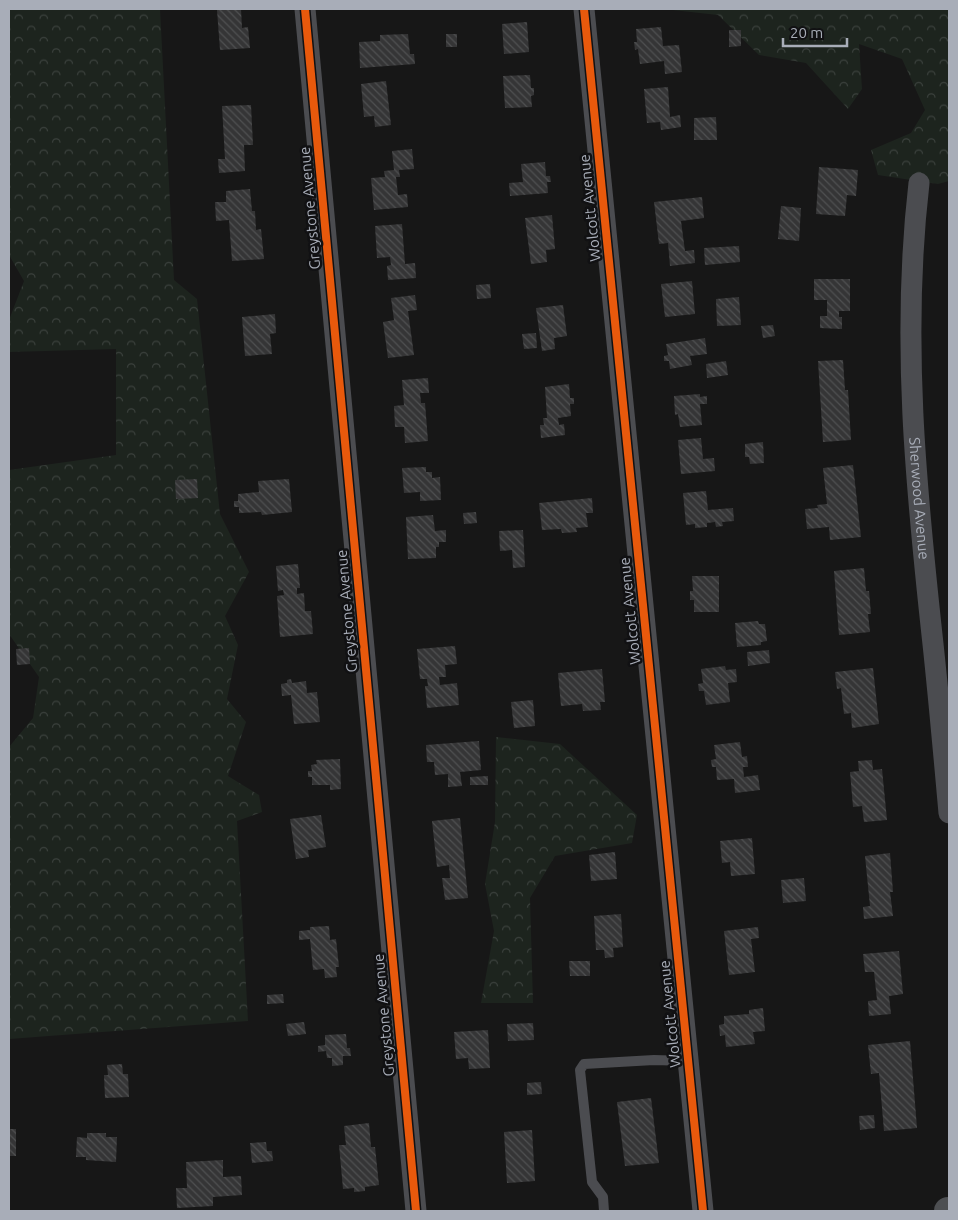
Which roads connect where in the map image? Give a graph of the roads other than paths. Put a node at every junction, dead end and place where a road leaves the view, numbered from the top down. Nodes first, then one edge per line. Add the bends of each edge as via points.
1 (305, 9) edge
2 (584, 9) edge
3 (919, 183) dead end
4 (949, 813) edge
5 (688, 1061) junction
6 (416, 1211) edge
7 (604, 1211) edge
8 (703, 1211) edge

1 - 6 street, Greystone Avenue
2 - 5 street, Wolcott Avenue
3 - 4 street, Sherwood Avenue via 913,235 911,404
5 - 7 lane via 584,1064 580,1070 592,1182 603,1197
5 - 8 street, Wolcott Avenue

